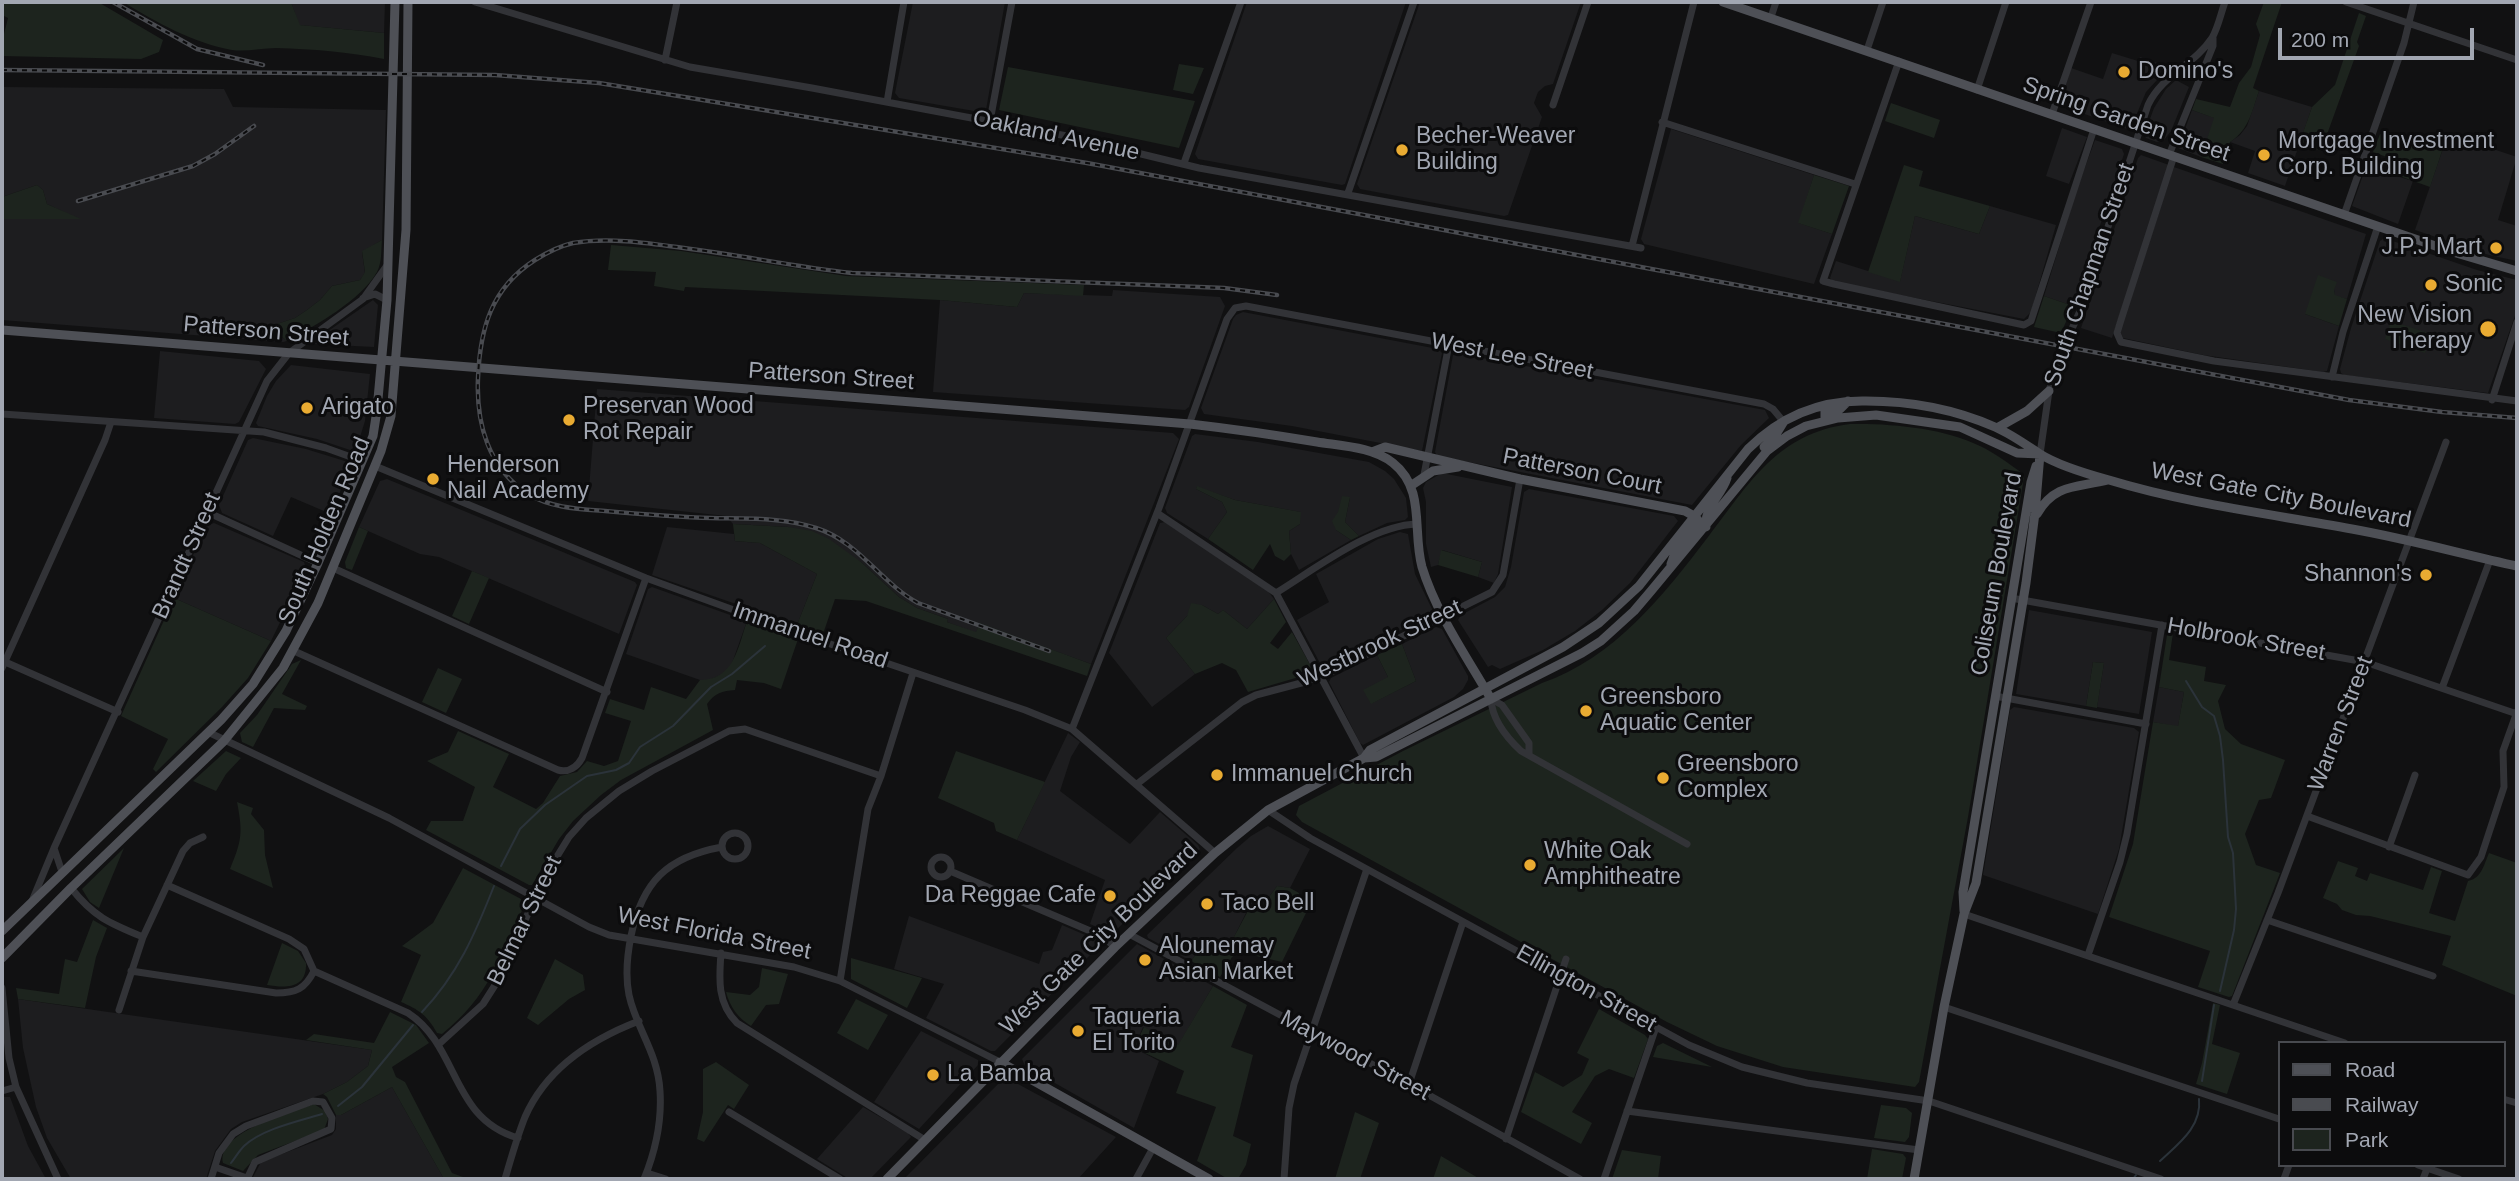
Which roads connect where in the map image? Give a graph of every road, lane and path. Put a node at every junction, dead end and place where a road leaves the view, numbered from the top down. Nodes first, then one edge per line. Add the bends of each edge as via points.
1 (395, 2) edge
2 (408, 2) edge
3 (475, 2) edge
4 (677, 2) edge
5 (904, 2) edge
6 (1012, 2) edge
7 (1241, 2) edge
8 (1414, 2) edge
9 (1588, 2) edge
10 (1694, 2) edge
11 (1723, 2) edge
12 (1776, 2) edge
13 (1883, 2) edge
14 (2006, 2) edge
15 (2091, 2) edge
16 (2225, 2) edge
17 (2346, 2) edge
18 (2414, 2) edge
19 (495, 5) edge
20 (1771, 17) junction
21 (2409, 24) junction
22 (2213, 37) junction
23 (1867, 50) junction
24 (666, 60) junction
25 (2517, 60) edge
26 (1899, 61) junction
27 (1978, 90) junction
28 (887, 102) junction
29 (1553, 105) dead end
30 (2052, 114) junction
31 (990, 121) junction
32 (1662, 122) junction
33 (2094, 129) junction
34 (2135, 143) junction
35 (2172, 156) junction
36 (1184, 163) junction
37 (1855, 184) junction
38 (1348, 193) junction
39 (2344, 215) junction
40 (2378, 226) junction
41 (1632, 246) junction
42 (1641, 248) dead end
43 (389, 263) junction
44 (2517, 271) edge
45 (363, 299) junction
46 (387, 300) junction
47 (2517, 322) edge
48 (2, 330) edge
49 (1449, 344) junction
50 (289, 353) junction
51 (382, 361) junction
52 (395, 362) junction
53 (2332, 377) junction
54 (2049, 391) junction
55 (2492, 400) junction
56 (1848, 401) junction
57 (2517, 401) edge
58 (2, 414) edge
59 (1825, 420) junction
60 (1783, 421) junction
61 (111, 422) junction
62 (1190, 424) junction
63 (1997, 428) junction
64 (243, 431) junction
65 (373, 436) junction
66 (2446, 442) dead end
67 (1372, 452) junction
68 (2040, 454) junction
69 (1427, 457) junction
70 (362, 461) junction
71 (1754, 465) junction
72 (375, 466) junction
73 (1463, 467) junction
74 (1728, 473) junction
75 (1424, 475) junction
76 (1520, 480) junction
77 (2108, 480) junction
78 (1412, 485) junction
79 (207, 512) junction
80 (1157, 513) junction
81 (1694, 516) junction
82 (2035, 519) junction
83 (1417, 524) junction
84 (1706, 527) junction
85 (2411, 540) junction
86 (2490, 560) junction
87 (318, 563) junction
88 (2517, 566) edge
89 (333, 568) junction
90 (1667, 573) junction
91 (646, 578) junction
92 (1276, 593) junction
93 (2011, 598) junction
94 (2023, 601) junction
95 (1444, 615) junction
96 (2162, 625) junction
97 (294, 650) junction
98 (2365, 662) junction
99 (3, 663) edge
100 (913, 673) junction
101 (1320, 675) junction
102 (2442, 688) junction
103 (1486, 689) junction
104 (607, 692) junction
105 (1995, 696) junction
106 (1492, 699) junction
107 (2007, 699) junction
108 (118, 712) junction
109 (2517, 713) edge
110 (2146, 724) junction
111 (1072, 729) junction
112 (208, 733) junction
113 (224, 741) junction
114 (1529, 754) junction
115 (1364, 758) junction
116 (2415, 775) dead end
117 (881, 776) junction
118 (1137, 784) junction
119 (1268, 810) junction
120 (2307, 816) junction
121 (203, 837) dead end
122 (1687, 844) dead end
123 (722, 847) dead end
124 (2389, 847) junction
125 (54, 848) junction
126 (1214, 853) junction
127 (1367, 869) junction
128 (950, 871) dead end
129 (62, 872) junction
130 (167, 886) junction
131 (71, 887) junction
132 (534, 897) junction
133 (32, 901) junction
134 (1964, 914) junction
135 (2267, 920) junction
136 (1463, 922) junction
137 (2, 931) edge
138 (1129, 934) junction
139 (144, 937) junction
140 (630, 938) junction
141 (1115, 947) junction
142 (721, 953) junction
143 (2088, 955) junction
144 (2, 958) edge
145 (1566, 959) dead end
146 (131, 971) junction
147 (314, 971) junction
148 (1561, 975) junction
149 (2433, 976) dead end
150 (840, 981) junction
151 (2, 988) edge
152 (2233, 1005) junction
153 (1944, 1007) junction
154 (119, 1010) dead end
155 (639, 1021) junction
156 (1656, 1027) junction
157 (1312, 1033) junction
158 (2332, 1041) edge
159 (438, 1045) junction
160 (1000, 1062) junction
161 (1409, 1084) junction
162 (16, 1087) junction
163 (2, 1091) edge
164 (1930, 1101) junction
165 (1627, 1111) junction
166 (729, 1112) dead end
167 (2278, 1119) edge
168 (517, 1138) junction
169 (1506, 1139) junction
170 (925, 1140) junction
171 (1153, 1148) junction
172 (1919, 1150) junction
173 (215, 1167) junction
174 (2428, 1167) edge
175 (645, 1176) edge
176 (247, 1178) edge
177 (58, 1179) edge
178 (211, 1179) edge
179 (505, 1179) edge
180 (666, 1179) edge
181 (840, 1179) edge
182 (887, 1179) edge
183 (1136, 1179) edge
184 (1209, 1179) edge
185 (1284, 1179) edge
186 (1580, 1179) edge
187 (1604, 1179) edge
188 (1914, 1179) edge
189 (2161, 1179) edge
190 (2423, 1179) edge
191 (2459, 1179) edge

1 - 43 main road, South Holden Road
2 - 52 main road, South Holden Road via 406,216
3 - 19 street, Oakland Avenue
4 - 24 street
5 - 28 street
6 - 31 street
7 - 36 street
8 - 38 street
9 - 29 street
10 - 32 street
11 - 20 main road, Spring Garden Street
12 - 20 street
13 - 23 street
14 - 27 street
15 - 30 street
16 - 22 street, South Chapman Street
17 - 21 street
18 - 21 street
19 - 24 street, Oakland Avenue
20 - 23 main road, Spring Garden Street
21 - 25 street
21 - 39 street
22 - 34 street, South Chapman Street via 2158,88
22 - 35 street
23 - 26 main road, Spring Garden Street
24 - 28 street, Oakland Avenue
26 - 27 main road, Spring Garden Street
26 - 37 street
27 - 30 main road, Spring Garden Street
28 - 31 street, Oakland Avenue
30 - 33 main road, Spring Garden Street
31 - 36 street, Oakland Avenue
32 - 37 street
32 - 41 street
33 - 34 main road, Spring Garden Street
33 - 37 street via 2031,321 2024,325 1823,281
34 - 35 main road, Spring Garden Street
34 - 54 street, South Chapman Street
35 - 39 main road, Spring Garden Street
35 - 53 street via 2118,340 2186,357
36 - 38 street, Oakland Avenue
38 - 41 street, Oakland Avenue
39 - 40 main road, Spring Garden Street
40 - 44 main road, Spring Garden Street
40 - 53 street
41 - 42 street, Oakland Avenue
43 - 45 street, Brandt Street
43 - 46 main road, South Holden Road
45 - 46 street via 375,294
45 - 50 street, Brandt Street
46 - 51 main road, South Holden Road
47 - 55 street
48 - 50 main road, Patterson Street
49 - 60 street, West Lee Street via 1764,404
49 - 62 street, West Lee Street via 1246,306 1235,308
49 - 69 street
50 - 51 main road, Patterson Street
50 - 64 street, Brandt Street via 267,381
51 - 52 main road, Patterson Street
51 - 65 main road, South Holden Road
52 - 62 main road, Patterson Street
52 - 72 main road, South Holden Road via 391,416
53 - 55 street
54 - 63 main road via 2027,411
54 - 68 street, South Chapman Street
55 - 57 street
56 - 59 main road via 1840,409 1825,412
56 - 60 main road, West Gate City Boulevard via 1815,407
56 - 63 main road, West Gate City Boulevard via 1947,409
58 - 61 street
59 - 68 main road, West Gate City Boulevard via 1876,415 1939,423 2017,453
59 - 71 main road, West Gate City Boulevard via 1787,436
60 - 71 main road
60 - 74 main road, West Gate City Boulevard via 1760,437
61 - 64 street
61 - 99 street
62 - 67 main road, Patterson Street
62 - 80 street
63 - 68 main road, West Gate City Boulevard
64 - 70 street via 264,432
64 - 79 street, Brandt Street
65 - 70 main road, South Holden Road
65 - 72 main road via 371,460
66 - 85 street, Warren Street
67 - 69 main road, Patterson Court via 1385,447
67 - 78 main road, Patterson Street via 1392,461
68 - 77 main road, West Gate City Boulevard
68 - 82 main road, Coliseum Boulevard
68 - 93 main road, Coliseum Boulevard
69 - 73 main road, Patterson Court
69 - 75 street
70 - 87 main road, South Holden Road
71 - 84 main road, West Gate City Boulevard
72 - 89 main road, South Holden Road
72 - 91 street, Immanuel Road
73 - 75 main road, Patterson Court via 1440,468
73 - 76 main road, Patterson Court
74 - 81 main road, West Gate City Boulevard
74 - 84 main road via 1705,513
75 - 78 main road, Patterson Court
76 - 81 main road, Patterson Court
76 - 95 street, Westbrook Street via 1497,588
77 - 82 main road via 2061,489 2049,497
77 - 85 main road, West Gate City Boulevard
78 - 83 main road
79 - 87 street
79 - 108 street, Brandt Street
80 - 92 street
80 - 111 street
81 - 90 main road via 1697,525 1675,553
81 - 103 main road, West Gate City Boulevard via 1618,607 1563,648
82 - 94 main road, Coliseum Boulevard
83 - 92 street via 1376,533
83 - 95 main road via 1422,565
84 - 90 main road, West Gate City Boulevard
85 - 86 main road, West Gate City Boulevard
85 - 98 street, Warren Street
86 - 88 main road, West Gate City Boulevard
86 - 102 street
87 - 112 main road, South Holden Road via 264,669
89 - 97 main road, South Holden Road
89 - 104 street
90 - 106 main road, West Gate City Boulevard via 1601,641
91 - 100 street, Immanuel Road
91 - 104 street
92 - 101 street
93 - 94 street, Holbrook Street
93 - 105 main road, Coliseum Boulevard
94 - 96 street, Holbrook Street
94 - 107 main road, Coliseum Boulevard
95 - 101 street, Westbrook Street
95 - 103 main road
96 - 98 street, Holbrook Street
96 - 110 street
97 - 104 street via 561,771 573,768 582,758
97 - 113 main road, South Holden Road
98 - 102 street, Holbrook Street
98 - 120 street, Warren Street
99 - 108 street
100 - 111 street, Immanuel Road
100 - 117 street
101 - 115 street
101 - 118 street, Westbrook Street via 1242,702
102 - 109 street, Holbrook Street
103 - 106 main road
103 - 115 main road, West Gate City Boulevard via 1370,750
105 - 107 street
105 - 134 main road, Coliseum Boulevard via 1963,892
106 - 114 street via 1502,705 1529,743
106 - 114 street via 1492,712 1500,726 1514,745
106 - 115 main road, West Gate City Boulevard via 1376,757
107 - 110 street
107 - 134 main road, Coliseum Boulevard via 1976,883
108 - 125 street, Brandt Street
109 - 124 street via 2503,751 2504,787 2481,856 2468,875
110 - 143 street via 2120,862
111 - 118 street, Immanuel Road
112 - 113 street, West Florida Street
112 - 129 main road, South Holden Road
113 - 131 main road, South Holden Road
113 - 132 street, West Florida Street via 389,818
114 - 122 street
115 - 119 main road, West Gate City Boulevard
116 - 124 street
117 - 132 street, Belmar Street via 744,729 729,731 630,784 586,818 555,858
117 - 150 street via 868,808
118 - 126 street, Immanuel Road
119 - 126 main road, West Gate City Boulevard
119 - 127 street, Ellington Street
120 - 124 street
120 - 135 street, Warren Street
121 - 130 street via 183,851
123 - 140 street via 684,857 655,879 638,906
125 - 129 street
125 - 133 street, Brandt Street
126 - 138 main road, West Gate City Boulevard
127 - 136 street, Ellington Street
127 - 157 street
128 - 141 street via 1102,936
129 - 133 main road, South Holden Road
130 - 139 street
130 - 147 street via 289,939 304,949
131 - 139 street via 87,908
131 - 144 main road, South Holden Road
132 - 140 street, West Florida Street via 589,927
132 - 159 street, Belmar Street via 483,1004
133 - 137 main road, South Holden Road
134 - 143 street
134 - 153 main road, Coliseum Boulevard
135 - 149 street
135 - 152 street, Warren Street
136 - 148 street, Ellington Street
136 - 161 street
138 - 141 main road, West Gate City Boulevard
138 - 157 street, Maywood Street
139 - 146 street
140 - 142 street, West Florida Street
140 - 155 street via 627,985
141 - 160 main road, West Gate City Boulevard
142 - 150 street, West Florida Street
142 - 170 street via 720,993 737,1023
143 - 152 street
145 - 148 street
146 - 147 street via 293,993 303,988
146 - 154 street
147 - 159 street via 408,1013
148 - 156 street, Ellington Street
148 - 169 street
150 - 160 street, West Florida Street
151 - 162 street
152 - 158 street
153 - 164 main road, Coliseum Boulevard
153 - 167 street
155 - 168 street via 562,1066 534,1100
155 - 175 street via 652,1050 660,1090 657,1137
156 - 164 street, Ellington Street via 1725,1060 1781,1078
156 - 165 street
157 - 161 street, Maywood Street
157 - 185 street via 1289,1108
159 - 168 street via 474,1111 486,1124
160 - 170 main road, West Gate City Boulevard
160 - 171 main road, West Florida Street
161 - 169 street, Maywood Street
162 - 163 street
162 - 177 street
164 - 172 main road, Coliseum Boulevard
164 - 189 street, Ellington Street
165 - 172 street
165 - 187 street
166 - 181 street
168 - 179 street
169 - 186 street, Maywood Street
170 - 182 main road, West Gate City Boulevard
171 - 183 street
171 - 184 main road, West Florida Street
172 - 188 main road, Coliseum Boulevard
173 - 176 street
173 - 176 street via 222,1147 240,1129 313,1101 323,1102 332,1118 331,1129 255,1162
173 - 178 street
174 - 190 street
174 - 191 street
175 - 180 street

